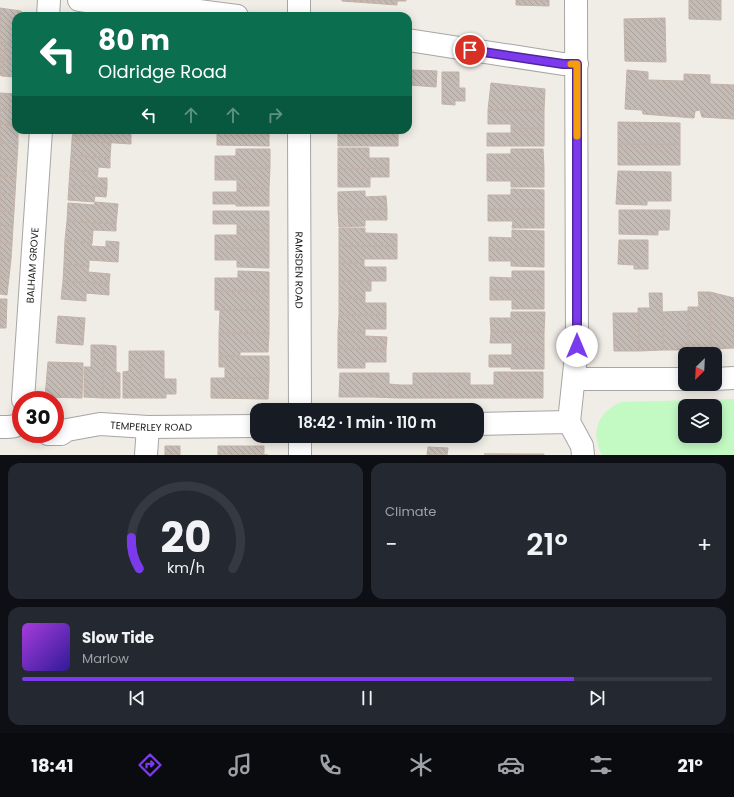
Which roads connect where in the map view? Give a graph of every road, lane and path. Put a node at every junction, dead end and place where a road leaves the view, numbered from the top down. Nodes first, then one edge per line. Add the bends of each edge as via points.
1 (50, 0) edge
2 (78, 0) edge
3 (299, 0) edge
4 (576, 0) edge
5 (48, 12) edge
6 (207, 12) edge
7 (299, 12) edge
8 (412, 41) edge
9 (577, 64) junction
10 (41, 134) edge
11 (299, 134) edge
12 (734, 378) edge
13 (575, 379) junction
14 (678, 379) edge
15 (722, 379) edge
16 (24, 391) edge
17 (300, 403) edge
18 (569, 422) junction
19 (484, 424) edge
20 (250, 426) edge
21 (148, 427) junction
22 (64, 432) edge
23 (300, 443) edge
24 (146, 455) edge
25 (300, 455) edge
26 (583, 455) edge

1 - 5 street
2 - 6 street via 98,3 124,1
3 - 7 street
4 - 9 street
8 - 9 street
9 - 13 street
10 - 16 street, BALHAM GROVE
11 - 17 street, RAMSDEN ROAD
12 - 15 street
13 - 14 street
13 - 18 street
18 - 19 street
18 - 26 street via 582,446
20 - 21 street, TEMPERLEY ROAD
21 - 22 street, TEMPERLEY ROAD via 100,424
21 - 24 street
23 - 25 street

